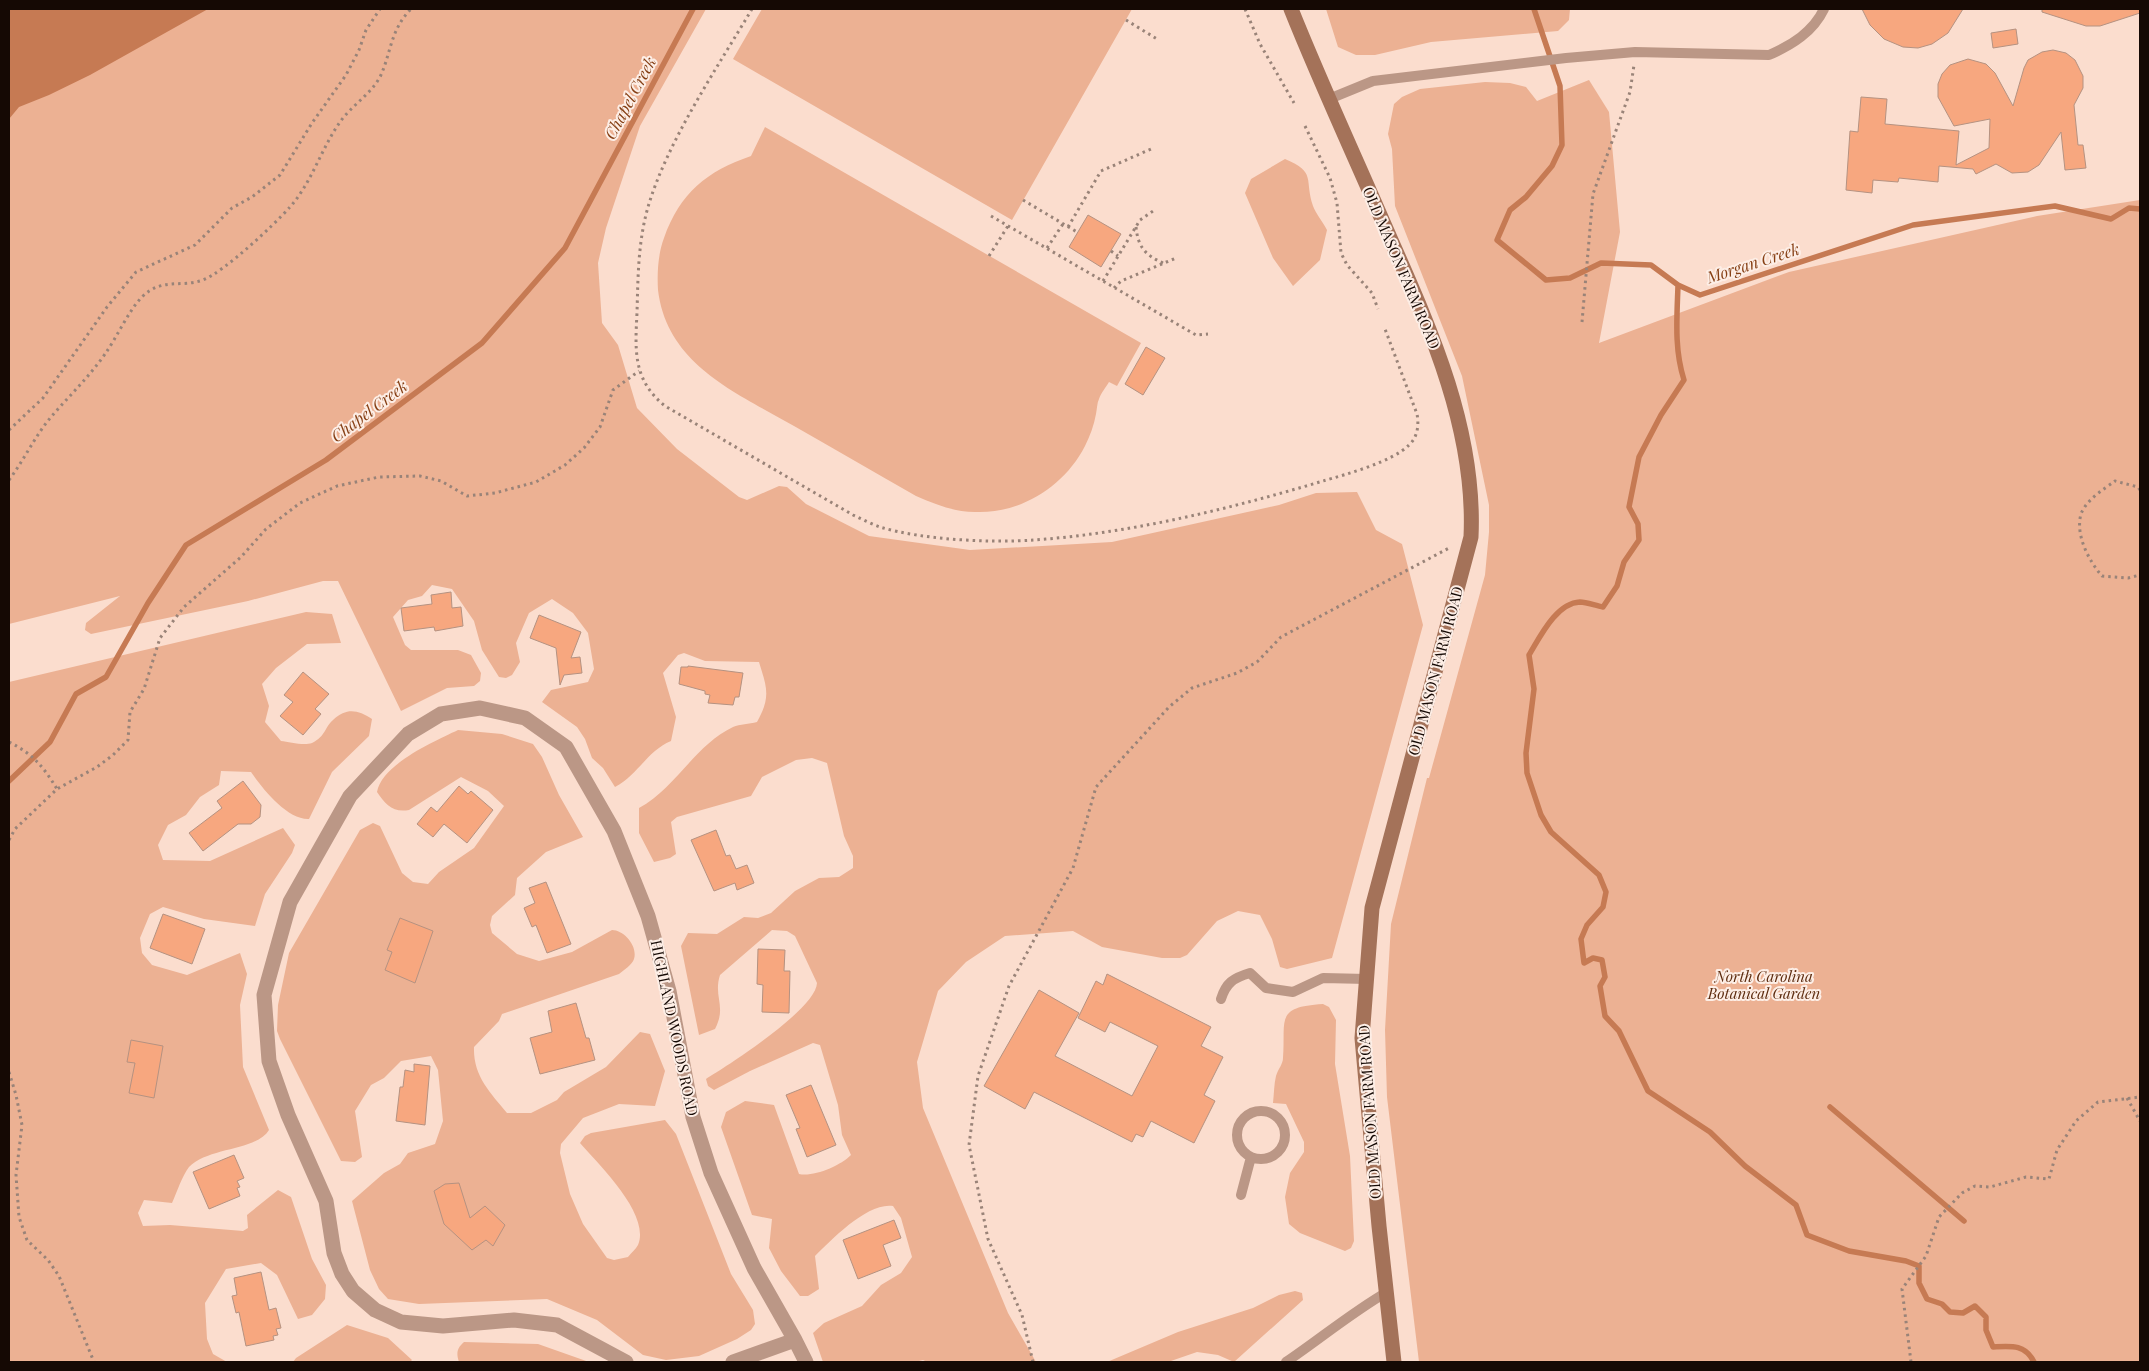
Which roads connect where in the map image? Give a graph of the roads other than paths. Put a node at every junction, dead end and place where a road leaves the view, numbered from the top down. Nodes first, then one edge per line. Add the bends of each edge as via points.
1 (1291, 9) edge
2 (1824, 9) edge
3 (1329, 99) junction
4 (1366, 979) junction
5 (1221, 1000) dead end
6 (1251, 1157) junction
7 (1241, 1195) dead end
8 (1387, 1292) junction
9 (795, 1340) junction
10 (626, 1362) edge
11 (733, 1362) edge
12 (806, 1362) edge
13 (1286, 1362) edge
14 (1394, 1362) edge

1 - 3 street, OLD MASON FARM ROAD
2 - 3 lane via 1812,28 1789,47 1769,55 1635,52 1566,58 1373,81
3 - 4 street, OLD MASON FARM ROAD via 1407,277 1450,388 1468,465 1472,511 1471,537 1372,908
4 - 5 lane via 1323,978 1293,992 1266,988 1250,973 1238,976 1226,985
4 - 8 street, OLD MASON FARM ROAD via 1362,1038
6 - 6 lane via 1266,1159 1283,1145 1282,1122 1270,1112 1253,1112 1240,1122 1237,1138 1244,1153
6 - 7 lane
8 - 13 lane via 1355,1311 1334,1330
8 - 14 street, OLD MASON FARM ROAD
9 - 10 street, HIGHLAND WOODS ROAD via 754,1268 711,1173 694,1117 669,991 648,916 614,830 566,747 525,718 480,708 442,714 408,734 350,796 290,902 264,994 269,1061 288,1115 326,1201 334,1252 342,1274 353,1291 375,1310 401,1322 443,1326 514,1320 557,1325
9 - 11 street
9 - 12 street, HIGHLAND WOODS ROAD

